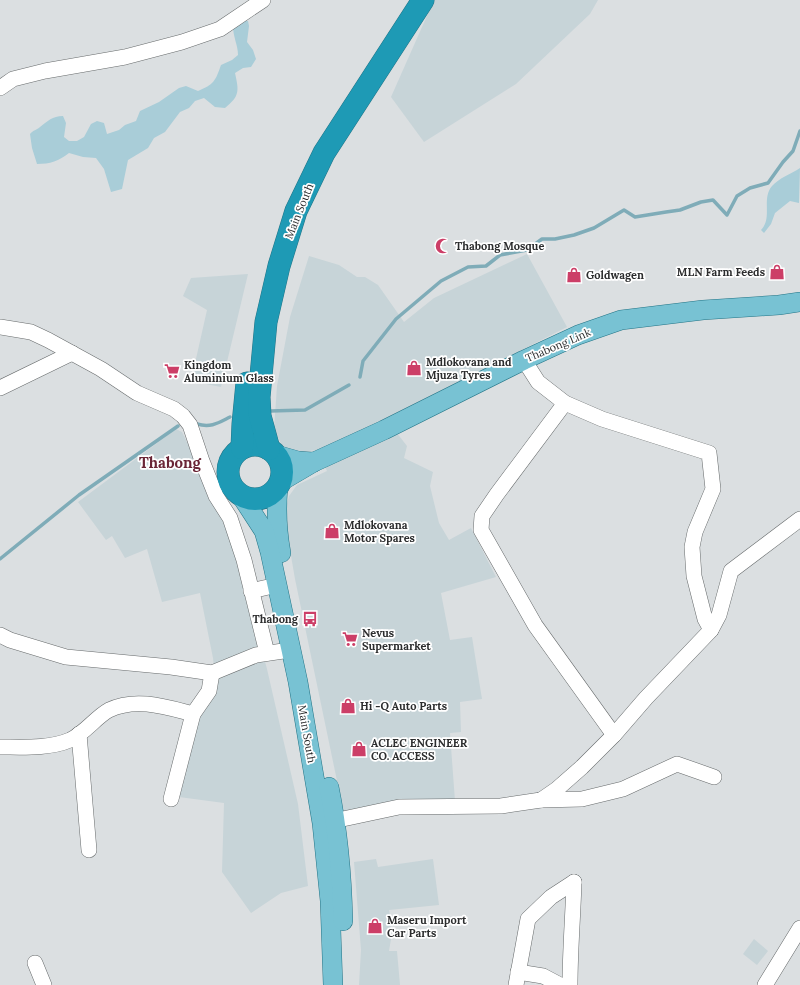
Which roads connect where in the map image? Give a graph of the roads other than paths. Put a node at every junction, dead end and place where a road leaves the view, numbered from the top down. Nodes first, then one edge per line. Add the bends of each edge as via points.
1 (263, 0) edge
2 (406, 0) edge
3 (423, 0) edge
4 (0, 88) edge
5 (800, 302) edge
6 (0, 327) edge
7 (72, 353) junction
8 (524, 360) junction
9 (0, 388) edge
10 (565, 403) junction
11 (242, 448) junction
12 (273, 452) junction
13 (314, 462) junction
14 (279, 484) junction
15 (240, 494) junction
16 (800, 519) edge
17 (277, 585) junction
18 (251, 591) junction
19 (711, 630) junction
20 (0, 634) edge
21 (290, 650) junction
22 (266, 653) junction
23 (212, 673) junction
24 (193, 714) junction
25 (79, 734) junction
26 (614, 735) junction
27 (0, 747) edge
28 (714, 777) dead end
29 (171, 799) dead end
30 (541, 800) junction
31 (329, 822) junction
32 (89, 850) dead end
33 (800, 928) edge
34 (35, 963) dead end
35 (517, 979) edge
36 (44, 985) edge
37 (333, 985) edge
38 (345, 985) edge
39 (560, 985) edge
40 (570, 985) edge
41 (766, 985) edge

1 - 4 street via 220,29 182,42 125,57 13,79
2 - 11 highway, Main South via 314,145 284,206 263,266 252,320
3 - 12 highway, Main South via 324,153 296,211 279,266 266,322 259,397 260,416
5 - 8 main road, Thabong Link via 621,320 578,335
6 - 7 street via 31,332
7 - 9 street
7 - 18 street via 137,393 174,409 190,425 216,496 230,518
8 - 10 street via 538,382
8 - 13 main road, Thabong Link
10 - 19 street via 602,419 709,453 713,489 695,532 692,547 698,597
10 - 26 street via 496,494 482,516 481,530 535,625
11 - 12 highway via 256,445
11 - 15 highway, Main South via 229,466 231,482
12 - 13 main road via 298,461
12 - 14 highway, Main South via 282,468
13 - 14 main road, Thabong Link
14 - 15 highway via 272,493 264,497
14 - 31 main road, Main South via 276,500 277,531
15 - 17 main road, Main South via 264,531
16 - 19 street via 731,571 719,615
17 - 18 street
17 - 21 main road, Main South
18 - 22 street
19 - 26 street
20 - 23 street via 10,640 66,657
21 - 22 street
21 - 31 main road, Main South
22 - 23 street
23 - 24 street via 209,691
24 - 25 street via 155,704 130,704 109,710
24 - 29 street
25 - 27 street via 59,744
25 - 32 street
26 - 30 street via 582,767
28 - 30 street via 677,764 623,789 582,799
30 - 31 street via 501,806 399,807
31 - 37 main road, Main South
31 - 38 main road, Main South via 342,882
33 - 41 street
34 - 36 street
35 - 39 street via 543,976
35 - 40 street via 528,919 550,897 574,882

